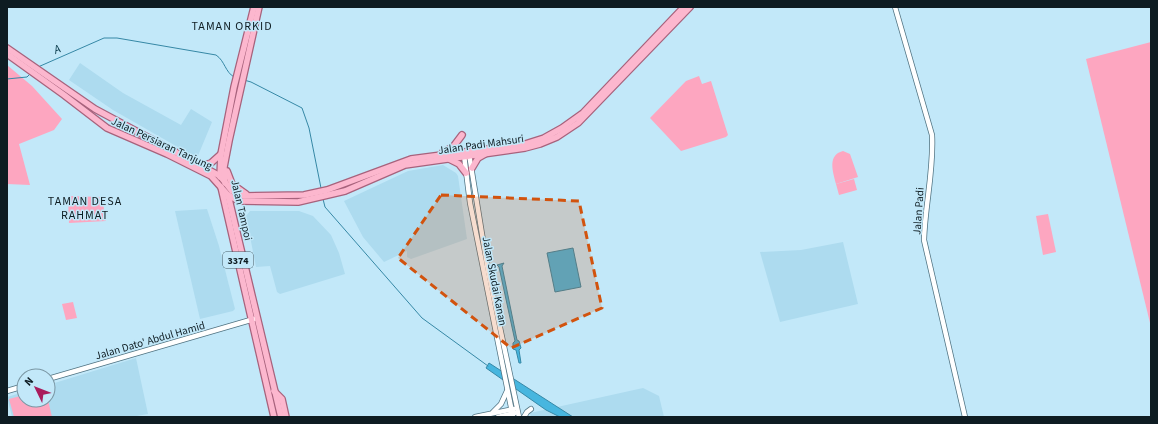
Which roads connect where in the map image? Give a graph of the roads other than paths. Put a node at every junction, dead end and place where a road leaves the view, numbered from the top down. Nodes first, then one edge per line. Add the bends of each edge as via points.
1 (254, 7) edge
2 (259, 7) edge
3 (684, 7) edge
4 (690, 7) edge
5 (895, 7) edge
6 (7, 48) edge
7 (7, 54) edge
8 (241, 72) junction
9 (237, 87) junction
10 (112, 119) junction
11 (107, 128) junction
12 (462, 135) dead end
13 (229, 141) junction
14 (466, 153) junction
15 (487, 153) junction
16 (221, 154) junction
17 (439, 154) junction
18 (449, 158) junction
19 (201, 166) junction
20 (472, 168) junction
21 (203, 173) junction
22 (466, 173) junction
23 (220, 176) junction
24 (223, 185) junction
25 (327, 193) junction
26 (228, 195) junction
27 (249, 196) junction
28 (314, 196) junction
29 (224, 201) junction
30 (247, 202) junction
31 (234, 216) junction
32 (254, 319) junction
33 (56, 377) edge
34 (507, 387) junction
35 (274, 391) junction
36 (531, 410) dead end
37 (519, 412) edge
38 (492, 413) junction
39 (513, 413) edge
40 (274, 417) edge
41 (281, 417) edge
42 (286, 417) edge
43 (475, 417) edge
44 (498, 417) edge
45 (524, 417) edge
46 (964, 417) edge

1 - 8 main road, Jalan Tampoi / 3374
2 - 8 main road, Jalan Tampoi / 3374
3 - 14 main road, Jalan Padi Mahsuri via 583,113 562,128 544,138 525,144
4 - 15 main road, Jalan Padi Mahsuri via 586,116 568,131 540,144
5 - 46 street, Jalan Padi via 932,135 933,150 924,240
6 - 10 main road, Jalan Persiaran Tanjung
7 - 11 main road, Jalan Persiaran Tanjung
8 - 9 main road, Jalan Tampoi / 3374
9 - 13 main road, Jalan Tampoi / 3374
9 - 16 main road, Jalan Tampoi / 3374
10 - 11 main road via 121,131 116,132
10 - 19 main road, Jalan Persiaran Tanjung
11 - 21 main road, Jalan Persiaran Tanjung
12 - 17 main road via 453,147
13 - 24 main road, Jalan Tampoi / 3374
13 - 27 main road via 228,176 238,190
14 - 15 main road, Jalan Padi Mahsuri
14 - 17 main road, Jalan Padi Mahsuri
14 - 18 main road, Jalan Padi Mahsuri
14 - 20 street, Jalan Skudai Kanan
14 - 22 street, Jalan Skudai Kanan
15 - 20 main road via 478,158
16 - 19 main road via 211,163
16 - 23 main road, Jalan Tampoi / 3374
17 - 25 main road, Jalan Padi Mahsuri via 403,161
18 - 22 main road via 459,164
18 - 25 main road, Jalan Padi Mahsuri via 405,166 345,191
19 - 23 main road, Jalan Persiaran Tanjung
20 - 37 street, Jalan Skudai Kanan via 488,271
21 - 24 main road, Jalan Persiaran Tanjung
21 - 29 main road via 216,186
22 - 34 street, Jalan Skudai Kanan
23 - 24 main road, Jalan Tampoi / 3374
24 - 26 main road, Jalan Persiaran Tanjung
24 - 27 main road, Jalan Padi Mahsuri via 235,193
24 - 29 main road, Jalan Tampoi / 3374
25 - 28 main road, Jalan Padi Mahsuri
26 - 30 main road, Jalan Padi Mahsuri
26 - 31 main road, Jalan Tampoi / 3374
27 - 28 main road, Jalan Padi Mahsuri
28 - 30 main road, Jalan Padi Mahsuri via 298,202
29 - 32 main road, Jalan Tampoi / 3374
30 - 31 main road via 236,207
31 - 32 main road, Jalan Tampoi / 3374
32 - 33 street, Jalan Dato' Abdul Hamid
32 - 35 main road, Jalan Tampoi / 3374
32 - 40 main road, Jalan Tampoi / 3374
34 - 38 street via 506,396
34 - 39 street, Jalan Skudai Kanan
35 - 41 main road, Jalan Tampoi / 3374
35 - 42 main road via 282,399
36 - 45 street
37 - 39 street
38 - 39 street
38 - 43 street
39 - 44 street

